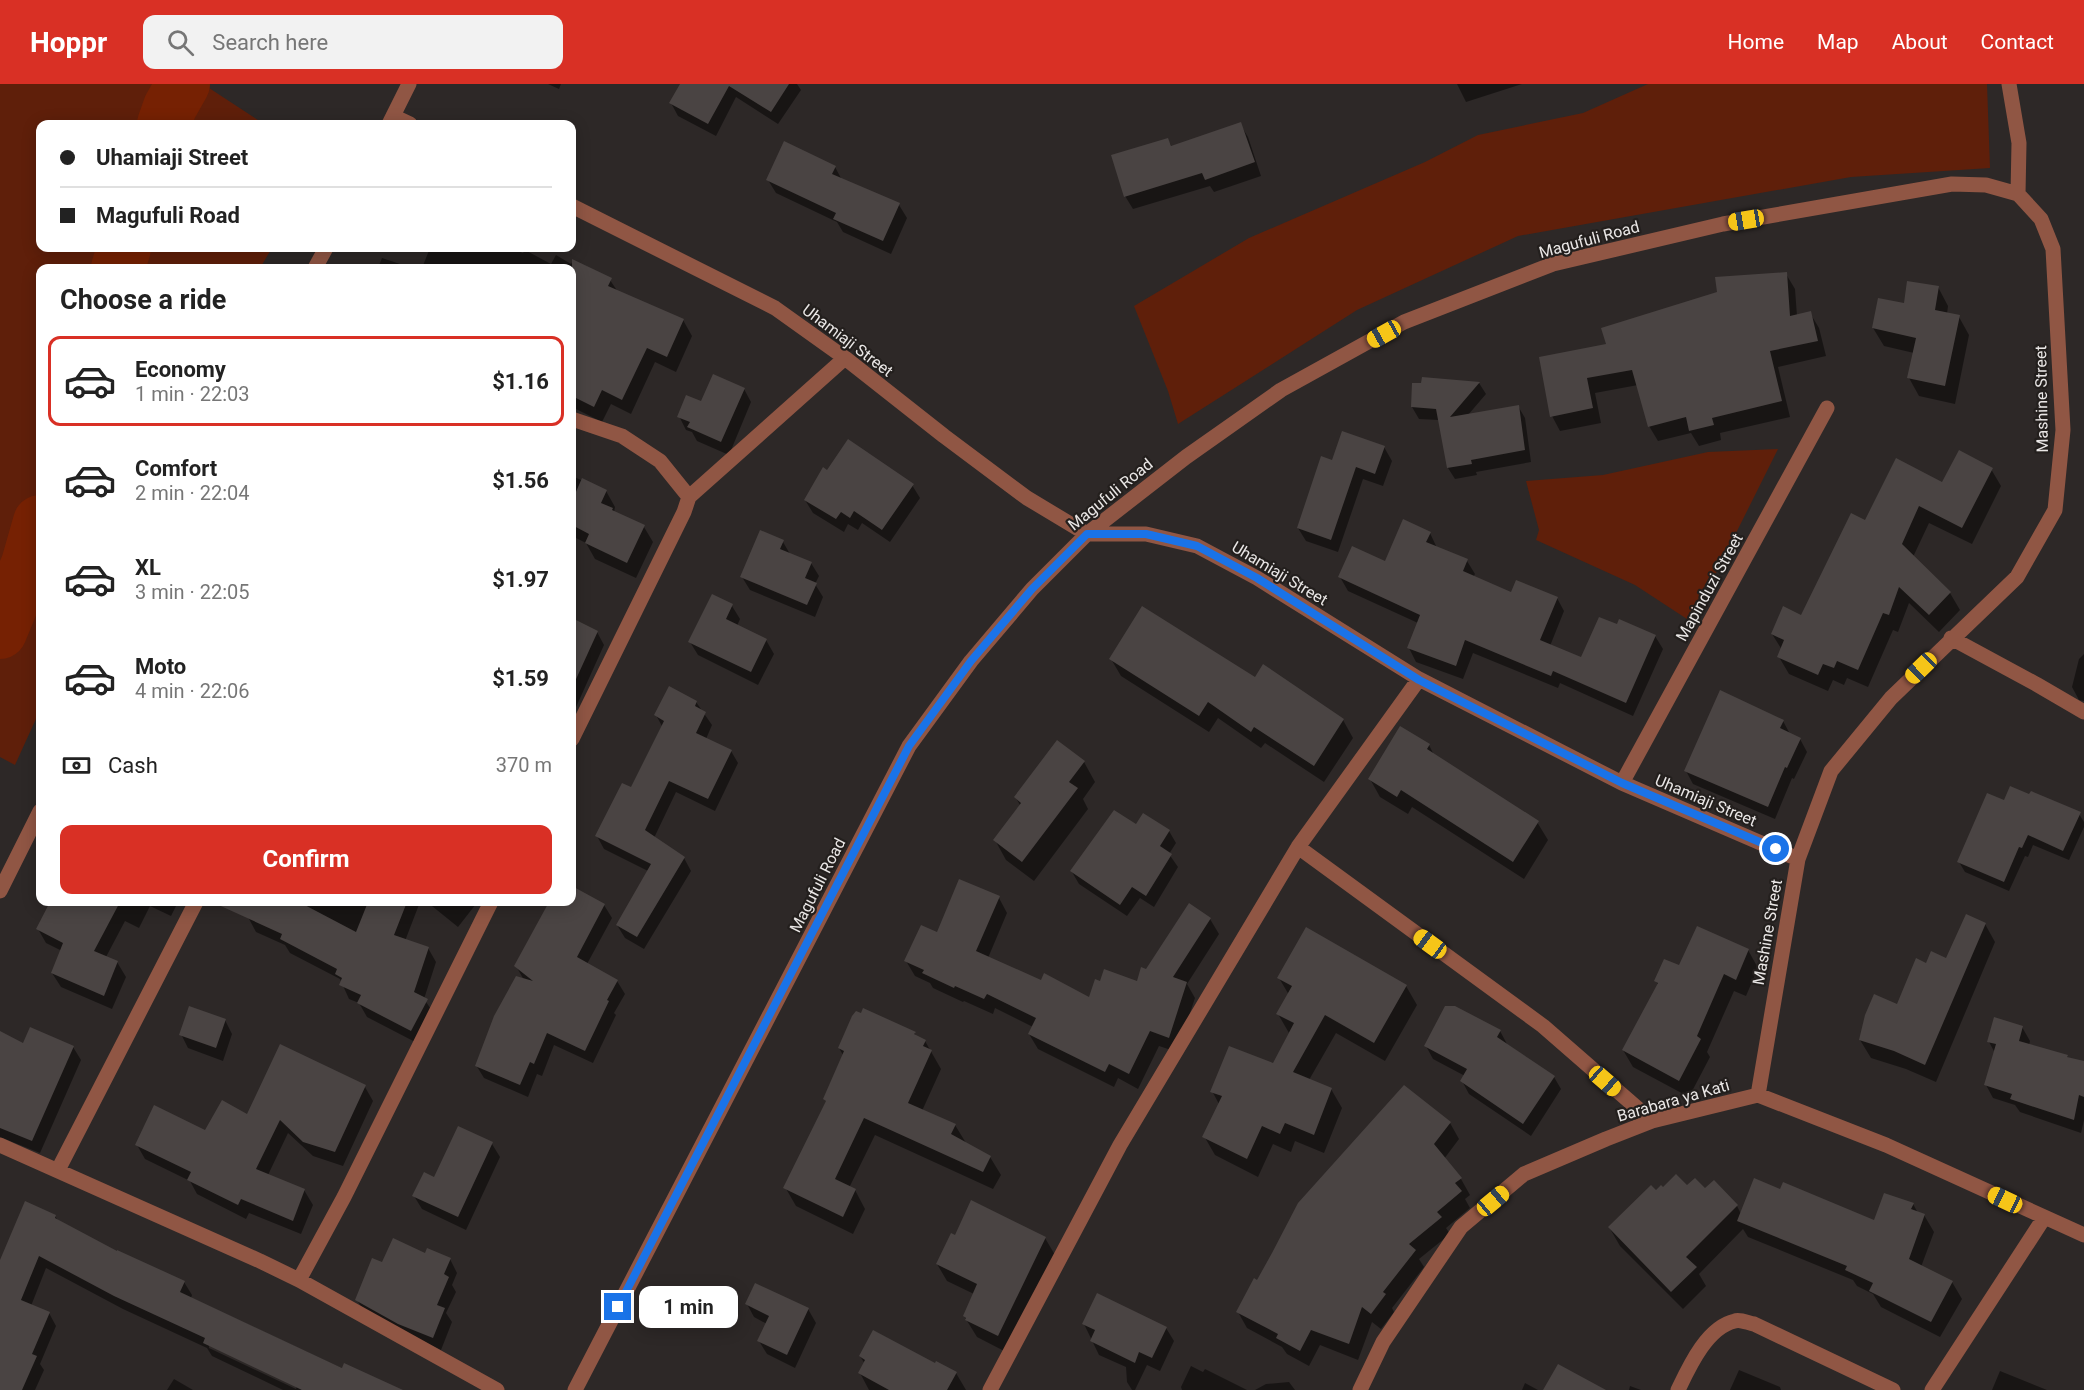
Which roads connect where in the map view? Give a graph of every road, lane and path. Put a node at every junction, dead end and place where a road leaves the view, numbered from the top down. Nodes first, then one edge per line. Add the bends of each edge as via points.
1 (409, 84) edge
2 (2009, 84) edge
3 (391, 120) edge
4 (2018, 194) junction
5 (576, 208) edge
6 (846, 358) junction
7 (1827, 408) dead end
8 (576, 420) edge
9 (689, 497) junction
10 (1087, 534) junction
11 (1951, 638) junction
12 (1419, 680) junction
13 (2084, 712) edge
14 (576, 731) edge
15 (1622, 783) junction
16 (36, 819) edge
17 (1298, 847) junction
18 (0, 857) edge
19 (1798, 859) junction
20 (15, 864) junction
21 (0, 891) edge
22 (194, 906) edge
23 (489, 906) edge
24 (1758, 1095) junction
25 (1652, 1121) junction
26 (0, 1145) edge
27 (58, 1170) junction
28 (2044, 1218) junction
29 (2084, 1235) edge
30 (298, 1280) junction
31 (497, 1390) edge
32 (575, 1390) edge
33 (990, 1390) edge
34 (1360, 1390) edge
35 (1678, 1390) edge
36 (1893, 1390) edge
37 (1932, 1390) edge

1 - 3 street
2 - 4 street via 2019,143
4 - 10 street, Magufuli Road via 1986,185 1952,184 1723,224 1553,264 1404,322 1281,390
4 - 11 street, Mashine Street via 2041,219 2053,249 2063,430 2055,510 2017,577
5 - 6 street, Uhamiaji Street via 775,308
6 - 9 street
6 - 10 street, Uhamiaji Street via 1027,498
7 - 15 street, Mapinduzi Street
8 - 9 street via 622,436 650,454
9 - 14 street
10 - 12 street, Uhamiaji Street via 1146,534 1197,546 1257,578
10 - 32 street, Magufuli Road via 1032,589 971,661 909,746
11 - 13 street
11 - 19 street, Mashine Street via 1891,698 1831,771
12 - 15 street, Uhamiaji Street
12 - 17 street
15 - 19 street, Uhamiaji Street
16 - 20 street
17 - 25 street via 1543,1026
17 - 33 street via 1120,1145
18 - 20 street
19 - 24 street, Mashine Street
20 - 21 street
22 - 27 street
23 - 30 street via 344,1197
24 - 25 street, Barabara ya Kati
24 - 28 street via 1886,1145
25 - 34 street, Barabara ya Kati via 1524,1174 1461,1227 1383,1342
26 - 27 street
27 - 30 street
28 - 29 street
28 - 37 street
30 - 31 street
35 - 36 street via 1694,1356 1718,1329 1736,1320 1754,1324

